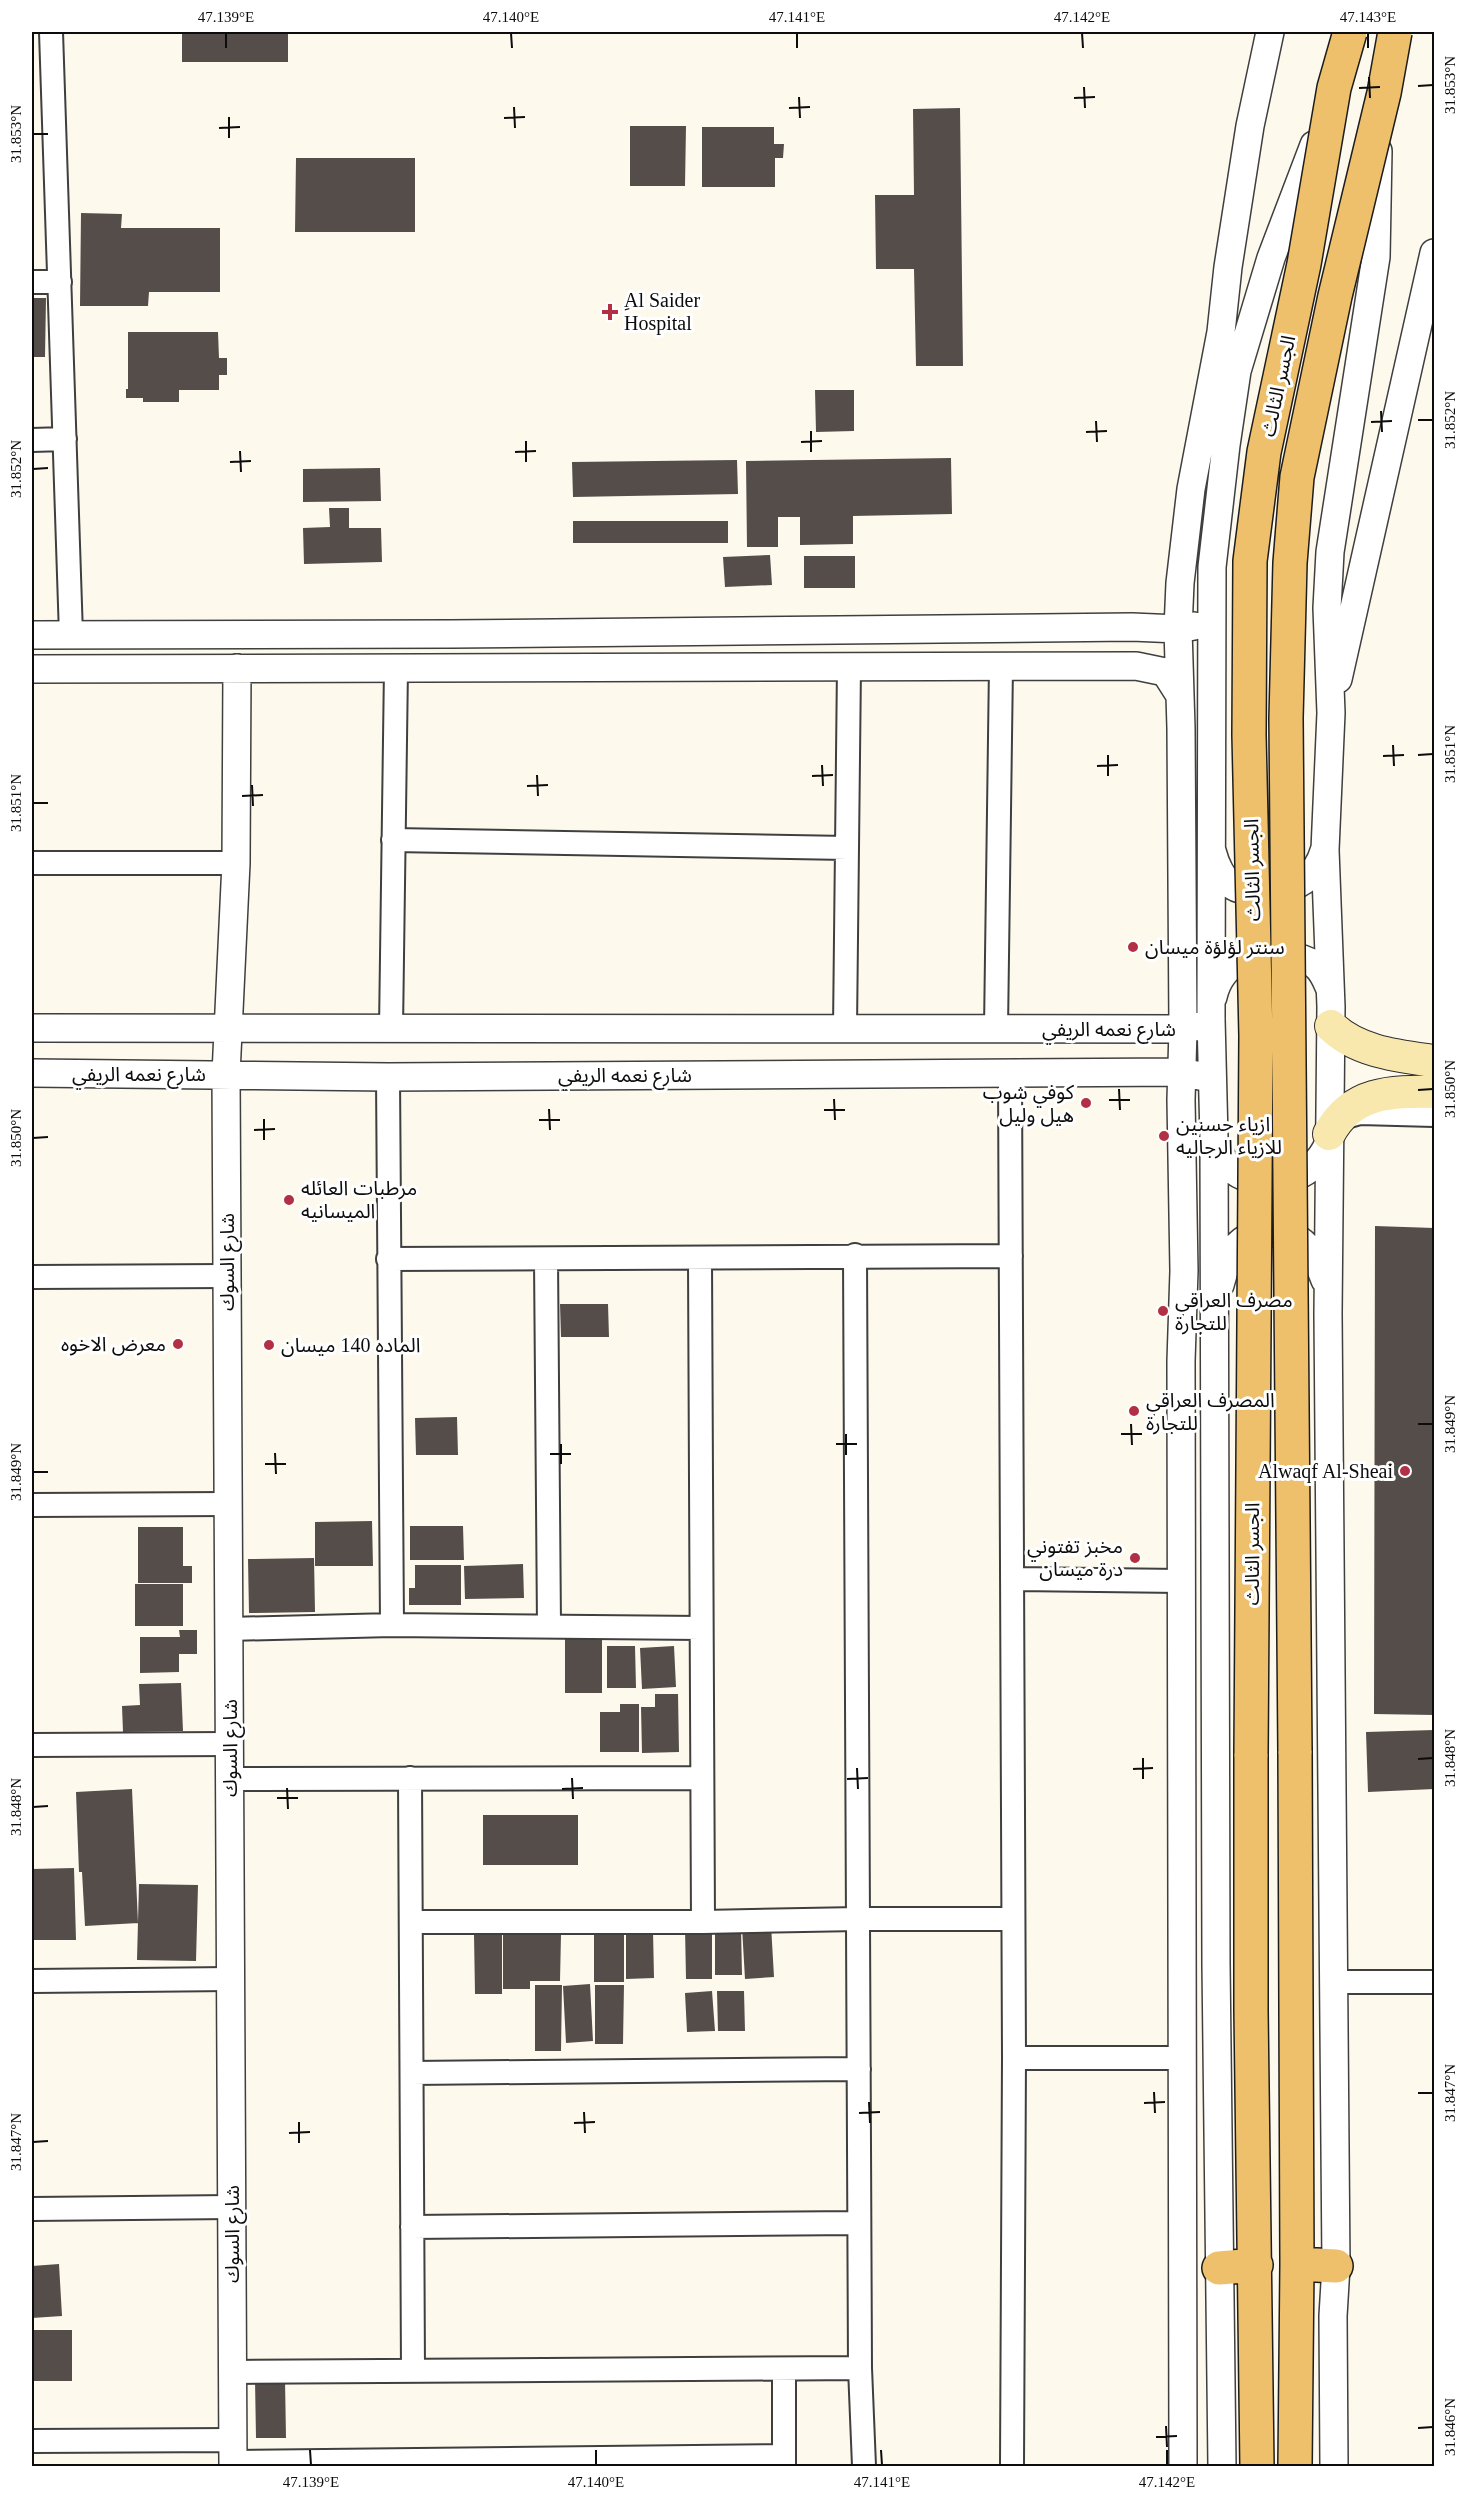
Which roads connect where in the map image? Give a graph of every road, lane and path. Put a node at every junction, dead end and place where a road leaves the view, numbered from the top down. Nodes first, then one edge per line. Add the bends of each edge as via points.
1 (51, 32) edge
2 (1270, 32) edge
3 (1350, 32) edge
4 (1395, 32) edge
5 (1334, 88) junction
6 (1384, 93) junction
7 (1434, 253) edge
8 (32, 282) edge
9 (60, 282) junction
10 (65, 439) junction
11 (32, 440) edge
12 (1211, 591) junction
13 (1132, 627) junction
14 (1178, 628) junction
15 (451, 634) junction
16 (32, 635) edge
17 (71, 635) junction
18 (849, 666) junction
19 (1001, 666) junction
20 (1136, 666) junction
21 (237, 668) junction
22 (396, 668) junction
23 (452, 668) junction
24 (32, 669) edge
25 (1179, 694) junction
26 (1331, 712) junction
27 (1211, 784) junction
28 (1182, 787) junction
29 (393, 840) junction
30 (1211, 844) junction
31 (847, 848) junction
32 (1325, 850) junction
33 (32, 863) edge
34 (236, 863) junction
35 (1330, 988) junction
36 (1211, 1014) junction
37 (1331, 1026) junction
38 (32, 1028) edge
39 (227, 1029) junction
40 (391, 1029) junction
41 (845, 1029) junction
42 (996, 1029) junction
43 (1183, 1029) junction
44 (1434, 1061) edge
45 (1182, 1072) junction
46 (32, 1073) edge
47 (1010, 1073) junction
48 (226, 1074) junction
49 (388, 1077) junction
50 (1213, 1088) junction
51 (1434, 1092) edge
52 (1434, 1115) edge
53 (1330, 1135) junction
54 (1214, 1138) junction
55 (855, 1255) junction
56 (1011, 1256) junction
57 (546, 1258) junction
58 (388, 1259) junction
59 (700, 1259) junction
60 (227, 1276) junction
61 (32, 1277) edge
62 (1328, 1314) junction
63 (1215, 1318) junction
64 (229, 1504) junction
65 (32, 1505) edge
66 (1012, 1579) junction
67 (1181, 1581) junction
68 (392, 1625) junction
69 (549, 1626) junction
70 (702, 1628) junction
71 (229, 1629) junction
72 (230, 1744) junction
73 (32, 1745) edge
74 (410, 1778) junction
75 (702, 1778) junction
76 (230, 1779) junction
77 (858, 1919) junction
78 (1014, 1919) junction
79 (411, 1922) junction
80 (703, 1922) junction
81 (1182, 1964) junction
82 (1216, 1964) junction
83 (231, 1979) junction
84 (32, 1981) edge
85 (1333, 1982) junction
86 (1434, 1982) edge
87 (1014, 2058) junction
88 (1182, 2058) junction
89 (858, 2069) junction
90 (412, 2073) junction
91 (232, 2207) junction
92 (32, 2209) edge
93 (859, 2223) junction
94 (412, 2227) junction
95 (1297, 2264) junction
96 (1256, 2265) junction
97 (1336, 2266) junction
98 (1219, 2268) junction
99 (860, 2368) junction
100 (784, 2370) junction
101 (233, 2372) junction
102 (413, 2372) junction
103 (32, 2441) edge
104 (233, 2456) edge
105 (784, 2461) edge
106 (864, 2466) edge
107 (1012, 2466) edge
108 (1183, 2466) edge
109 (1222, 2466) edge
110 (1257, 2466) edge
111 (1295, 2466) edge
112 (1334, 2466) edge

1 - 9 street
2 - 14 street via 1250,126 1221,332 1191,489
3 - 5 main road, الجسر الثالث, bridge
4 - 6 main road, الجسر الثالث, bridge
5 - 12 street, bridge via 1271,258 1237,371
5 - 96 main road, الجسر الثالث, bridge via 1304,264 1264,452 1250,561 1256,1036 1251,1754
6 - 26 street, bridge via 1378,140 1376,257 1330,552 1327,608
6 - 95 main road, الجسر الثالث, bridge via 1297,477 1290,563 1286,718
7 - 26 street
8 - 9 street
9 - 10 street
10 - 11 street
10 - 17 street
12 - 14 street via 1206,616 1193,626
12 - 27 street
13 - 14 street
13 - 15 street
13 - 20 street via 1153,633 1160,647 1154,660
14 - 25 street
15 - 17 street
15 - 23 street
16 - 17 street
18 - 19 street
18 - 23 street
18 - 31 street
19 - 20 street
19 - 42 street
20 - 25 street via 1165,672
21 - 22 street
21 - 24 street
21 - 34 street, شارع السوك
22 - 23 street
22 - 29 street
25 - 28 street
26 - 32 street
27 - 28 street
27 - 30 street
28 - 43 street
29 - 31 street
29 - 40 street
30 - 32 street via 1213,858 1232,886 1267,892 1302,884 1314,872
30 - 36 street
31 - 41 street
32 - 35 street
33 - 34 street
34 - 39 street, شارع السوك
35 - 36 street via 1315,965 1283,952 1252,954 1225,971 1218,982
35 - 37 street
36 - 43 street, شارع نعمه الريفي via 1204,1025
36 - 50 street
37 - 44 main road via 1346,1039 1363,1046
37 - 53 street
38 - 39 street, شارع نعمه الريفي
39 - 40 street, شارع نعمه الريفي
39 - 48 street, شارع السوك
40 - 41 street, شارع نعمه الريفي
41 - 42 street, شارع نعمه الريفي
42 - 43 street, شارع نعمه الريفي
43 - 45 street
45 - 47 street, شارع نعمه الريفي
45 - 50 street, شارع نعمه الريفي via 1201,1076
45 - 67 street
46 - 48 street, شارع نعمه الريفي
47 - 49 street, شارع نعمه الريفي
47 - 56 street
48 - 49 street, شارع نعمه الريفي
48 - 60 street, شارع السوك
49 - 58 street
50 - 54 street
51 - 53 main road via 1411,1091 1365,1099 1347,1108
52 - 53 street via 1360,1113 1350,1115
53 - 54 street via 1324,1155 1307,1173 1274,1182 1241,1175 1226,1164
53 - 62 street
54 - 63 street
55 - 56 street
55 - 59 street
55 - 77 street
56 - 66 street
57 - 58 street
57 - 59 street
57 - 69 street
58 - 68 street
59 - 70 street
60 - 61 street
60 - 64 street, شارع السوك
62 - 63 street via 1325,1281 1317,1259 1303,1241 1273,1232 1240,1242 1225,1266
62 - 85 street
63 - 82 street
64 - 65 street
64 - 71 street, شارع السوك
66 - 67 street
66 - 78 street
67 - 81 street
68 - 69 street
68 - 71 street
69 - 70 street
70 - 75 street
71 - 72 street, شارع السوك
72 - 73 street
72 - 76 street, شارع السوك
74 - 75 street
74 - 76 street
74 - 79 street
75 - 80 street
76 - 83 street, شارع السوك
77 - 78 street
77 - 80 street
77 - 89 street
78 - 87 street
79 - 80 street
79 - 90 street
81 - 82 street
81 - 88 street
82 - 98 street
83 - 84 street
83 - 91 street, شارع السوك
85 - 86 street
85 - 97 street
87 - 88 street
87 - 107 street
88 - 108 street
89 - 90 street
89 - 93 street
90 - 94 street
91 - 92 street
91 - 101 street, شارع السوك
93 - 94 street
93 - 99 street
94 - 102 street
95 - 97 main road
95 - 111 main road, الجسر الثالث
96 - 98 main road
96 - 110 main road, الجسر الثالث
97 - 112 street
98 - 109 street
99 - 100 street
99 - 106 street
100 - 102 street
100 - 105 street
101 - 102 street
101 - 104 street, شارع السوك
103 - 104 street
104 - 105 street

